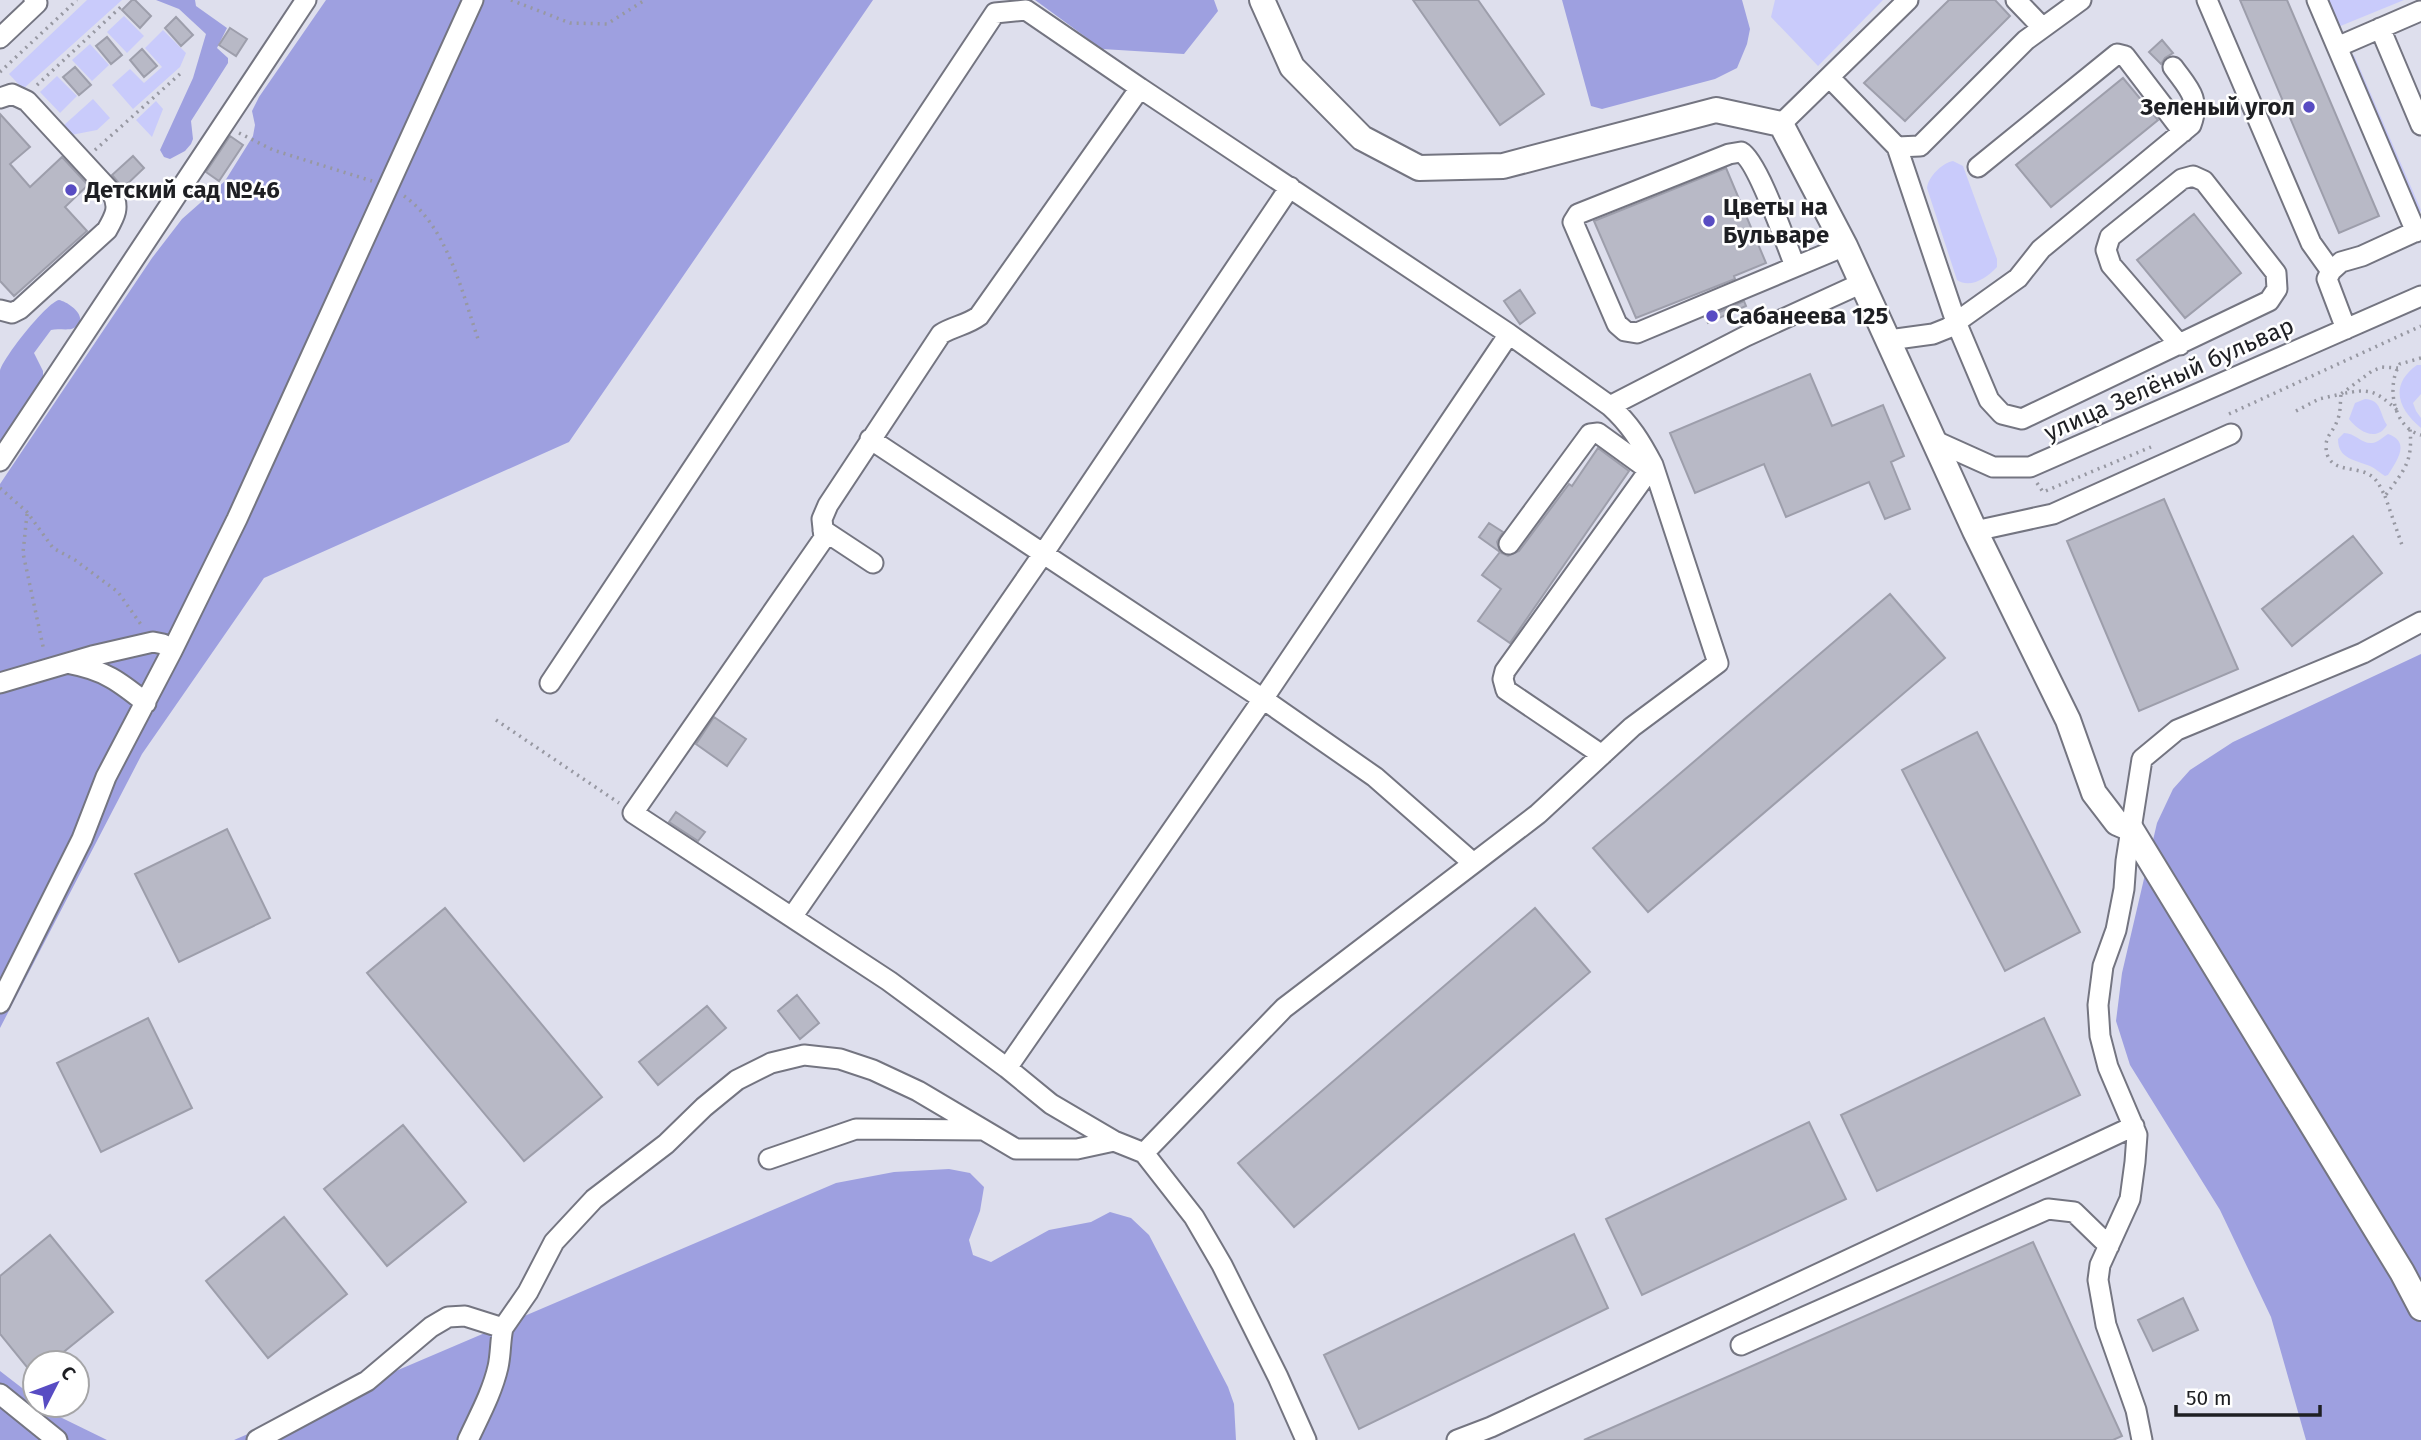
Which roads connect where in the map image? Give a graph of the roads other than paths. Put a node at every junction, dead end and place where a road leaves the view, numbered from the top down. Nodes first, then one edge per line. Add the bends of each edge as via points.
1 (34, 0) edge
2 (306, 0) edge
3 (473, 0) edge
4 (1262, 0) edge
5 (1908, 0) edge
6 (2016, 0) edge
7 (2081, 0) edge
8 (2207, 0) edge
9 (2317, 0) edge
10 (2419, 8) edge
11 (2042, 27) junction
12 (2380, 28) junction
13 (0, 38) edge
14 (2337, 47) junction
15 (2173, 67) dead end
16 (1830, 78) junction
17 (1140, 88) junction
18 (0, 98) edge
19 (1781, 124) junction
20 (2421, 125) edge
21 (2183, 132) junction
22 (1897, 147) junction
23 (1978, 167) dead end
24 (1290, 187) junction
25 (2418, 230) edge
26 (1844, 246) junction
27 (1795, 266) junction
28 (2331, 271) junction
29 (1862, 283) junction
30 (2421, 296) edge
31 (0, 310) edge
32 (1956, 322) junction
33 (2346, 329) junction
34 (1509, 334) junction
35 (1889, 340) junction
36 (2180, 345) junction
37 (1610, 406) junction
38 (2228, 425) road end
39 (870, 439) junction
40 (1933, 440) junction
41 (0, 461) edge
42 (1651, 468) junction
43 (823, 530) junction
44 (1975, 531) junction
45 (1508, 544) dead end
46 (1043, 554) junction
47 (873, 563) dead end
48 (2421, 622) edge
49 (172, 651) junction
50 (57, 666) junction
51 (0, 683) edge
52 (550, 683) dead end
53 (1263, 699) junction
54 (146, 703) junction
55 (1602, 755) junction
56 (2131, 829) junction
57 (1472, 862) junction
58 (792, 917) junction
59 (0, 1003) edge
60 (1007, 1068) junction
61 (985, 1130) junction
62 (2135, 1130) junction
63 (1114, 1141) junction
64 (1144, 1153) junction
65 (769, 1159) dead end
66 (2109, 1246) junction
67 (2421, 1308) edge
68 (503, 1328) junction
69 (1741, 1345) dead end
70 (0, 1394) edge
71 (57, 1440) edge
72 (257, 1440) edge
73 (468, 1440) edge
74 (1306, 1440) edge
75 (1457, 1440) edge
76 (2142, 1440) edge

1 - 13 street via 37,3
2 - 41 street
3 - 49 street via 243,506
4 - 19 main road via 1292,67 1362,138 1419,168 1503,166 1716,110
5 - 16 street
6 - 11 street
7 - 11 street
8 - 28 street via 2311,243
9 - 14 street
10 - 12 street
11 - 22 street via 1920,146
12 - 14 street
12 - 20 street
14 - 25 street
15 - 21 street via 2193,95 2196,111
16 - 19 street
16 - 22 street
17 - 24 street
17 - 39 street via 979,316 941,334
17 - 52 street via 1026,10 995,13
18 - 31 street via 12,94 22,98 83,161 117,205 107,230 20,309 12,313
19 - 26 main road
21 - 23 street via 2125,56 2117,54
21 - 32 street via 2041,249 2018,278
22 - 32 street
24 - 34 street
24 - 46 street
25 - 28 street via 2341,262
26 - 27 street
26 - 29 main road
27 - 27 street via 1637,333 1625,331 1617,324 1573,222 1578,214 1741,152 1758,176
28 - 33 street via 2327,279
29 - 35 main road
29 - 37 street
30 - 33 street, улица Зелёный бульвар
32 - 35 street via 1933,334
32 - 36 street via 1989,400 2002,414 2022,419
33 - 40 street, улица Зелёный бульвар via 2030,467 1993,467
34 - 37 street
34 - 53 street
35 - 40 main road
36 - 36 street via 2269,301 2277,289 2276,273 2204,181 2193,176 2182,179 2110,237 2106,250 2111,265
37 - 42 street via 1637,435
38 - 44 street via 2053,514
39 - 43 street via 828,505
39 - 46 street
40 - 44 main road
42 - 45 street via 1598,433 1590,434
42 - 55 street via 1718,663
42 - 55 street via 1503,679 1506,690
43 - 47 street
43 - 58 street via 824,538 633,813
44 - 56 main road via 2068,719 2094,793 2117,823
46 - 53 street
46 - 58 street
48 - 56 street via 2363,653 2177,730 2142,760
49 - 50 street via 153,642
49 - 54 street
50 - 51 street
50 - 54 street via 93,668
53 - 57 street via 1375,777
53 - 60 street
54 - 59 street via 106,777 82,839
55 - 57 street via 1553,801
56 - 62 street via 2124,889 2103,966 2098,1004 2099,1036 2108,1067
56 - 67 main road
57 - 64 street via 1284,1008
58 - 60 street
60 - 63 street via 1051,1104
61 - 63 street via 1016,1149 1077,1149
61 - 65 street via 856,1129
61 - 68 street via 918,1091 839,1059 804,1055 771,1062 737,1080 666,1144 594,1199 554,1242 528,1293
62 - 66 street via 2130,1199
62 - 75 street
63 - 64 street
64 - 74 street via 1194,1217 1222,1265
66 - 69 street via 2074,1212 2048,1209
66 - 76 street via 2098,1280 2106,1325
68 - 72 street via 465,1316 448,1317 367,1381
68 - 73 street via 499,1365
70 - 71 street

